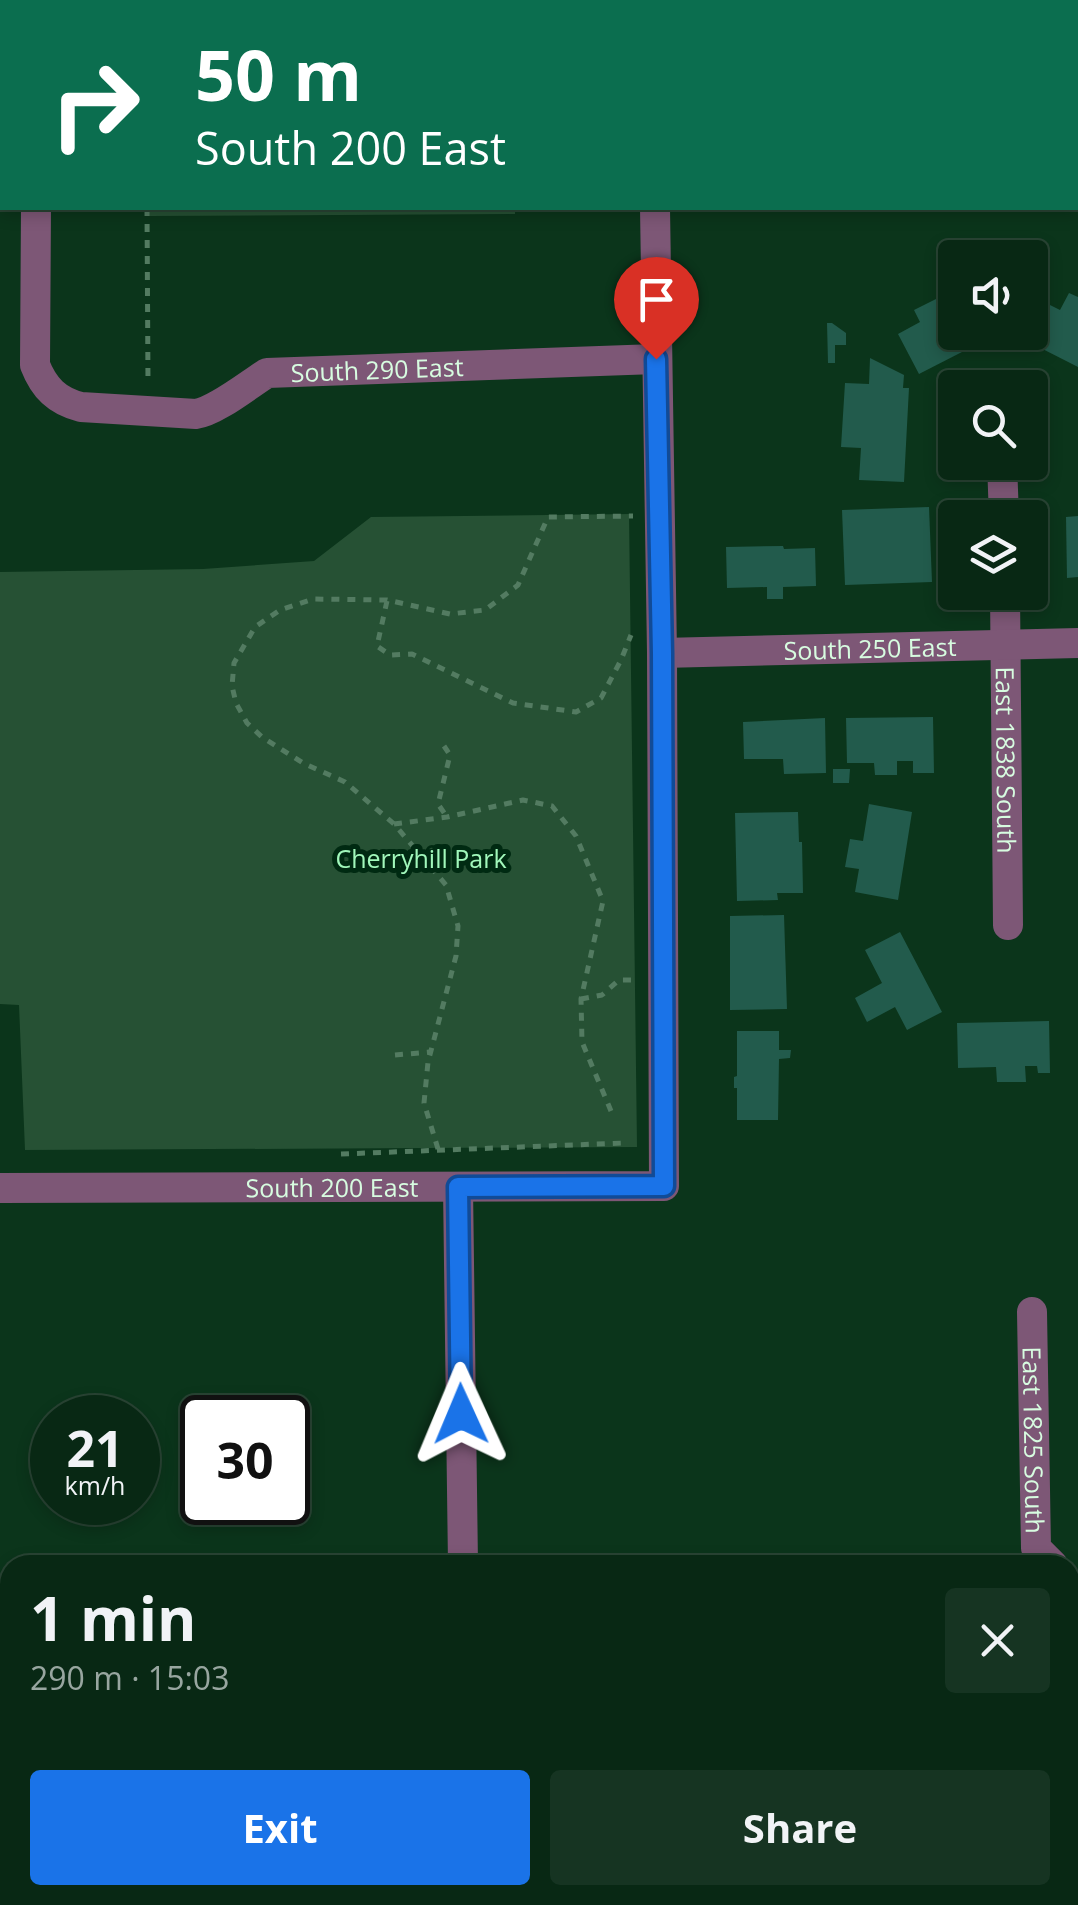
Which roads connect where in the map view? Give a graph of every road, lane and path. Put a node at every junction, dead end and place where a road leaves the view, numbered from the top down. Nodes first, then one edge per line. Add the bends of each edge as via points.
1 (36, 210) edge
2 (146, 210) edge
3 (655, 210) edge
4 (656, 359) junction
5 (148, 394) dead end
6 (635, 516) dead end
7 (387, 600) junction
8 (1005, 610) edge
9 (636, 630) dead end
10 (1078, 643) edge
11 (1005, 645) junction
12 (662, 653) junction
13 (444, 746) dead end
14 (447, 817) junction
15 (394, 824) junction
16 (1008, 925) dead end
17 (638, 980) dead end
18 (581, 998) junction
19 (431, 1052) junction
20 (395, 1055) dead end
21 (610, 1110) dead end
22 (624, 1144) dead end
23 (438, 1149) junction
24 (325, 1155) dead end
25 (458, 1187) junction
26 (0, 1188) edge
27 (1032, 1312) dead end
28 (463, 1555) edge
29 (1044, 1555) edge

1 - 4 street, South 290 East via 36,365 51,393 68,404 196,414 267,373
2 - 5 path
3 - 4 street
4 - 12 street
6 - 7 path via 548,517 518,585 485,610 450,614
7 - 9 path via 377,646 390,655 412,654 513,703 576,712 601,698
7 - 15 path via 313,599 280,610 255,627 234,663 232,686 246,723 262,737 345,782
8 - 11 street, East 1838 South
10 - 11 street, South 250 East
11 - 12 street, South 250 East
11 - 16 street, East 1838 South
12 - 25 street, South 200 East via 664,1186
13 - 14 path via 450,756 438,804
14 - 15 path
14 - 18 path via 523,800 552,806 576,836 603,901
15 - 19 path via 446,885 458,926
17 - 18 path via 619,980 602,995
18 - 21 path via 582,1042
19 - 20 path
19 - 23 path via 424,1103
22 - 23 path
23 - 24 path
25 - 26 street, South 200 East
25 - 28 street
27 - 29 street, East 1825 South via 1036,1548

